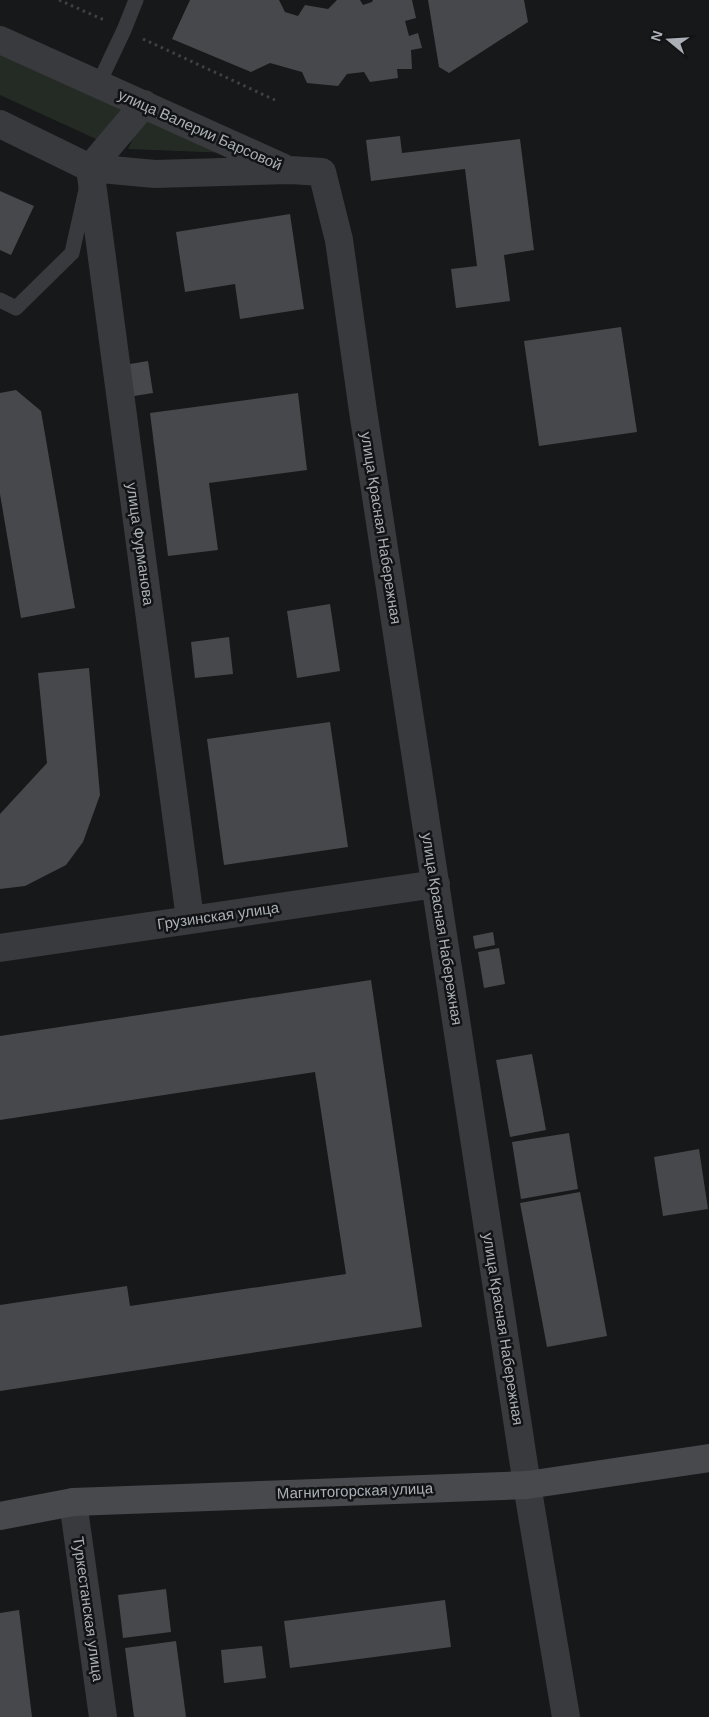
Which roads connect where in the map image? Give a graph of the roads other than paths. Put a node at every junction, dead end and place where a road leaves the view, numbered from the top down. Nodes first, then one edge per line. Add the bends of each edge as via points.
1 (136, 0) edge
2 (0, 40) edge
3 (98, 85) junction
4 (144, 104) junction
5 (0, 124) edge
6 (90, 168) junction
7 (290, 170) junction
8 (0, 300) edge
9 (436, 884) junction
10 (190, 919) junction
11 (0, 948) edge
12 (709, 1458) edge
13 (527, 1485) junction
14 (73, 1502) junction
15 (0, 1516) edge
16 (103, 1717) edge
17 (566, 1717) edge

1 - 3 lane
2 - 3 street, улица Валерии Барсовой
3 - 4 street, улица Валерии Барсовой
4 - 6 street
4 - 7 street, улица Валерии Барсовой
5 - 6 street, улица Валерии Барсовой
6 - 7 street, улица Валерии Барсовой via 155,174
6 - 8 lane via 72,253 16,308
6 - 10 street, улица Фурманова
7 - 9 street, улица Красная Набережная via 322,172 338,240
9 - 10 street, Грузинская улица
9 - 13 street, улица Красная Набережная
10 - 11 street, Грузинская улица
12 - 13 main road, Магнитогорская улица
13 - 14 main road, Магнитогорская улица
13 - 17 street, улица Красная Набережная
14 - 15 main road, Магнитогорская улица
14 - 16 street, Туркестанская улица

